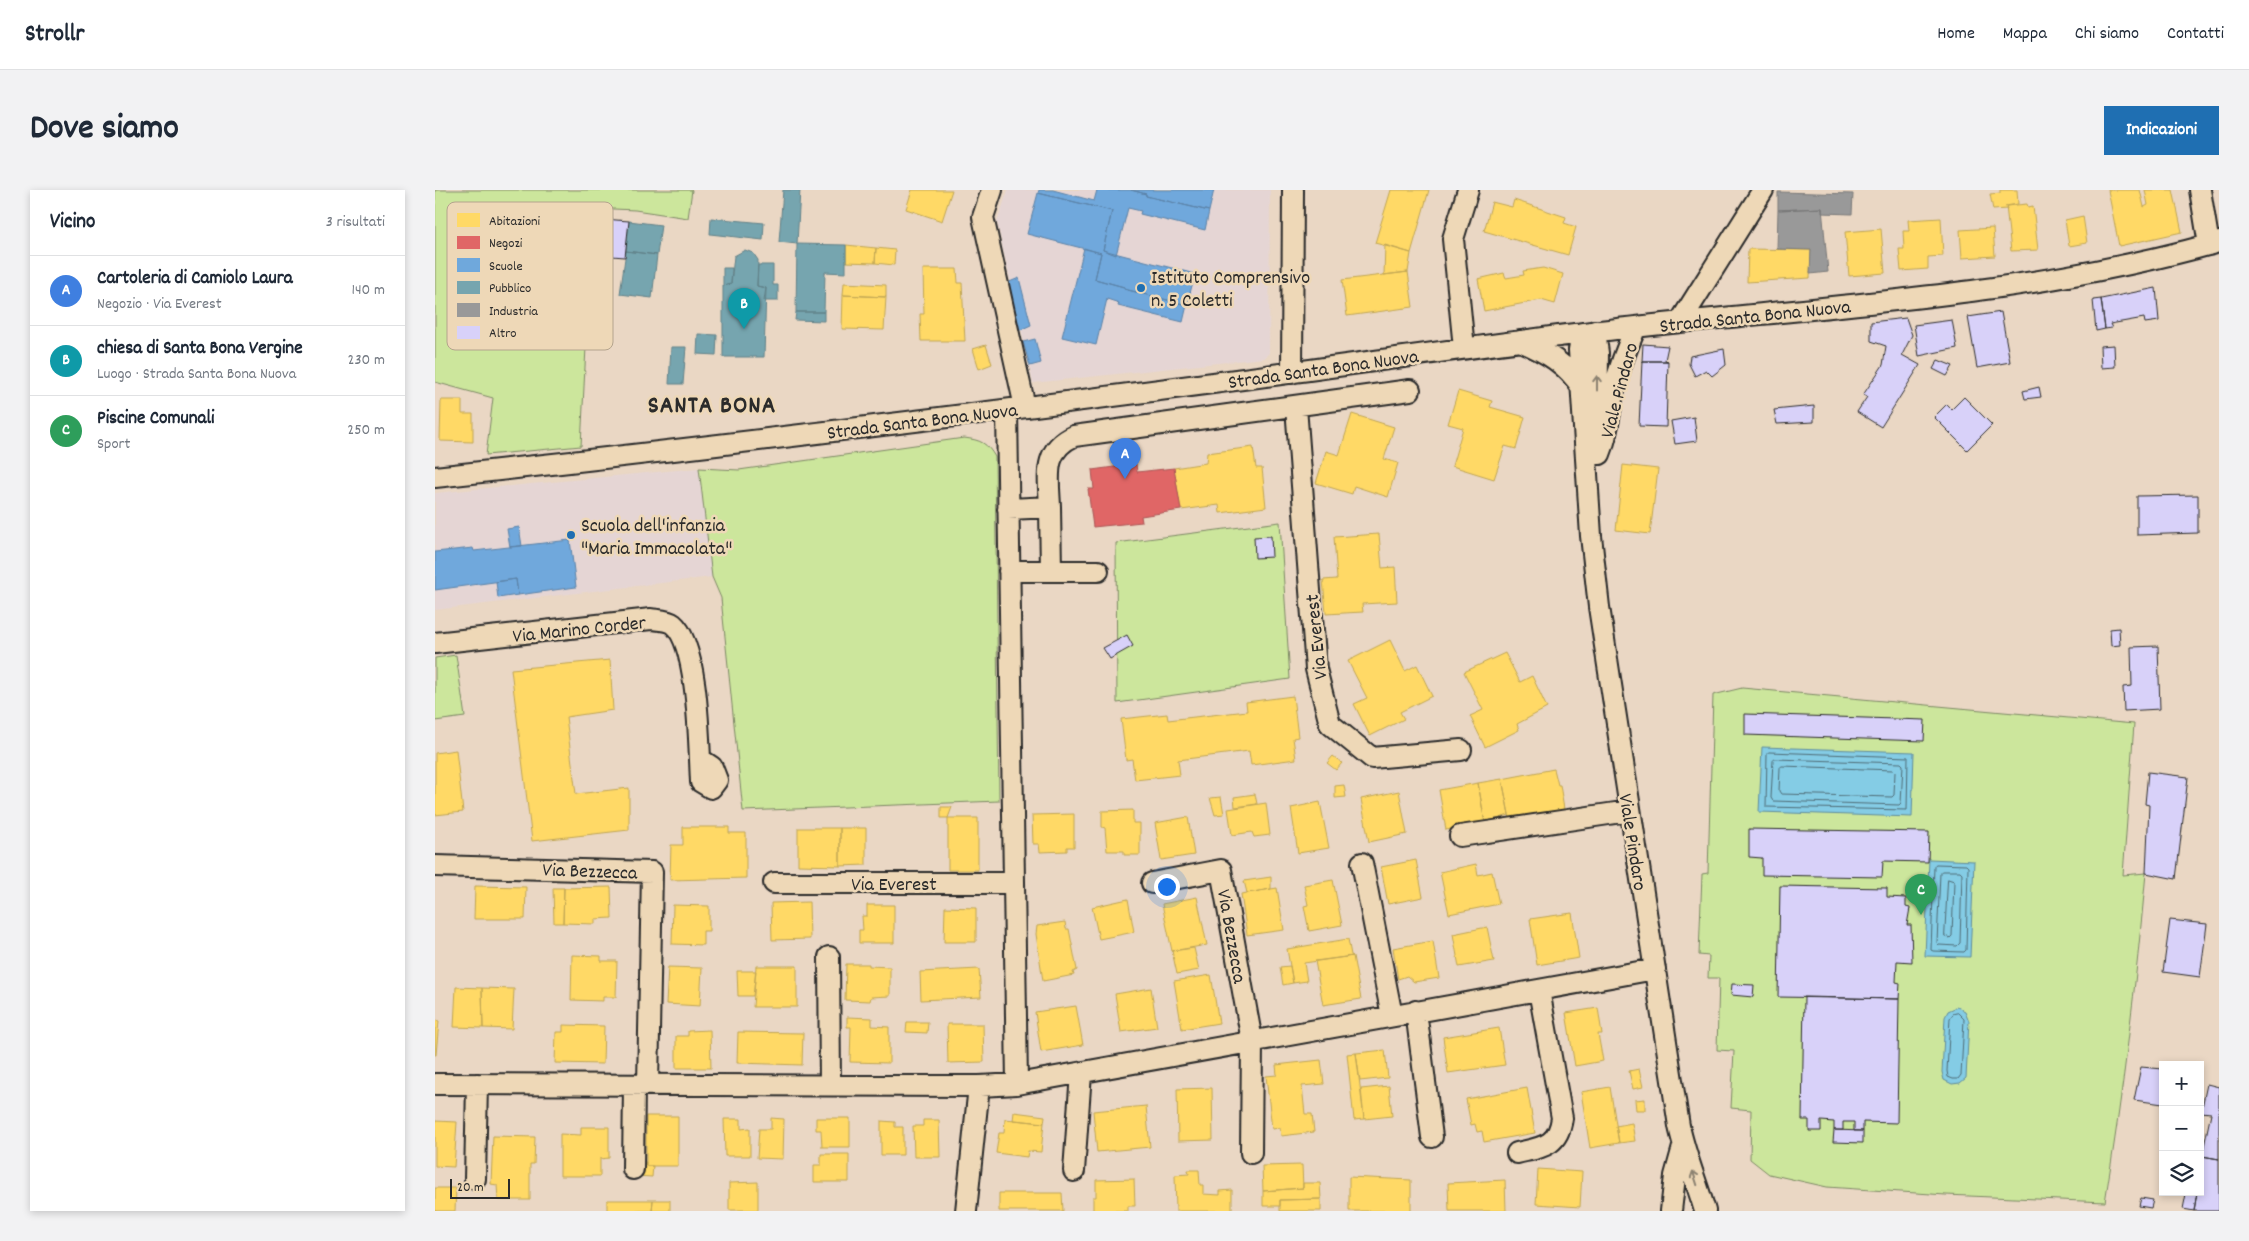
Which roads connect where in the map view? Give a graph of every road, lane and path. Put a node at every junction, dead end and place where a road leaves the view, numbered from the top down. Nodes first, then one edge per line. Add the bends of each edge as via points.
1 (992, 190) edge
2 (1293, 190) edge
3 (1468, 190) edge
4 (1763, 190) edge
5 (2200, 190) edge
6 (2214, 244) edge
7 (1680, 322) junction
8 (1636, 327) junction
9 (1589, 332) junction
10 (1520, 341) junction
11 (1464, 348) junction
12 (1292, 373) junction
13 (1582, 388) junction
14 (1410, 390) dead end
15 (1296, 406) junction
16 (1016, 408) junction
17 (1601, 454) junction
18 (435, 477) edge
19 (1050, 508) junction
20 (1008, 509) junction
21 (1591, 536) junction
22 (1009, 571) junction
23 (1051, 571) junction
24 (1098, 571) dead end
25 (435, 643) edge
26 (1461, 750) dead end
27 (700, 759) dead end
28 (1629, 811) junction
29 (1460, 836) dead end
30 (1362, 863) dead end
31 (435, 866) edge
32 (774, 883) dead end
33 (1014, 883) junction
34 (1152, 883) dead end
35 (829, 957) dead end
36 (1655, 969) junction
37 (1539, 990) junction
38 (1416, 1011) junction
39 (1392, 1016) junction
40 (1252, 1041) junction
41 (1081, 1073) junction
42 (435, 1084) edge
43 (477, 1084) junction
44 (1017, 1084) junction
45 (641, 1085) junction
46 (830, 1085) junction
47 (979, 1086) junction
48 (1432, 1137) dead end
49 (1683, 1147) junction
50 (1251, 1153) dead end
51 (1517, 1153) dead end
52 (633, 1169) dead end
53 (1074, 1171) dead end
54 (475, 1179) dead end
55 (965, 1211) edge
56 (1671, 1211) edge
57 (1675, 1211) edge
58 (1704, 1211) edge

1 - 16 street via 983,216
2 - 12 street
3 - 11 street via 1453,239
4 - 7 street
5 - 6 street, Strada Santa Bona Nuova
6 - 7 street, Strada Santa Bona Nuova via 2137,262 1981,290
7 - 8 street, Strada Santa Bona Nuova
8 - 9 street, Strada Santa Bona Nuova
8 - 17 street, Viale Pindaro via 1624,353
9 - 10 street, Strada Santa Bona Nuova
9 - 13 street, Viale Pindaro via 1579,350
17 -> 9 street, Viale Pindaro via 1597,432 1598,353
10 - 11 street, Strada Santa Bona Nuova
10 - 13 street, Viale Pindaro via 1556,359 1573,374
11 - 12 street, Strada Santa Bona Nuova
12 - 16 street, Strada Santa Bona Nuova
13 - 21 street, Viale Pindaro
14 - 15 street
15 - 19 street via 1074,436 1054,451 1049,466
15 - 26 street, Via Everest via 1316,669 1330,724 1372,758
16 - 18 street, Strada Santa Bona Nuova via 726,445
16 - 20 street
17 - 21 street, Viale Pindaro
19 - 20 street
19 - 23 street
20 - 22 street
21 - 28 street, Viale Pindaro
22 - 23 street
22 - 33 street
23 - 24 street
25 - 27 street, Via Marino Corder via 651,619 672,623 681,633 693,674
28 - 29 street
28 - 36 street, Viale Pindaro
30 - 39 street
31 - 45 street, Via Bezzecca via 652,872
32 - 33 street, Via Everest
33 - 44 street
34 - 40 street, Via Bezzecca via 1221,870
35 - 46 street
36 - 37 street
36 - 49 street, Viale Pindaro
37 - 38 street
37 - 51 street via 1562,1118 1560,1130 1548,1146
38 - 39 street
38 - 48 street
39 - 40 street
40 - 41 street
40 - 50 street, Via Bezzecca
41 - 44 street
41 - 53 street
42 - 43 street
43 - 45 street
43 - 54 street
44 - 47 street
45 - 46 street
45 - 52 street, Via Bezzecca
46 - 47 street
47 - 55 street
49 - 56 street, Viale Pindaro via 1675,1176
58 -> 49 street, Viale Pindaro
57 - 58 street via 1694,1208

